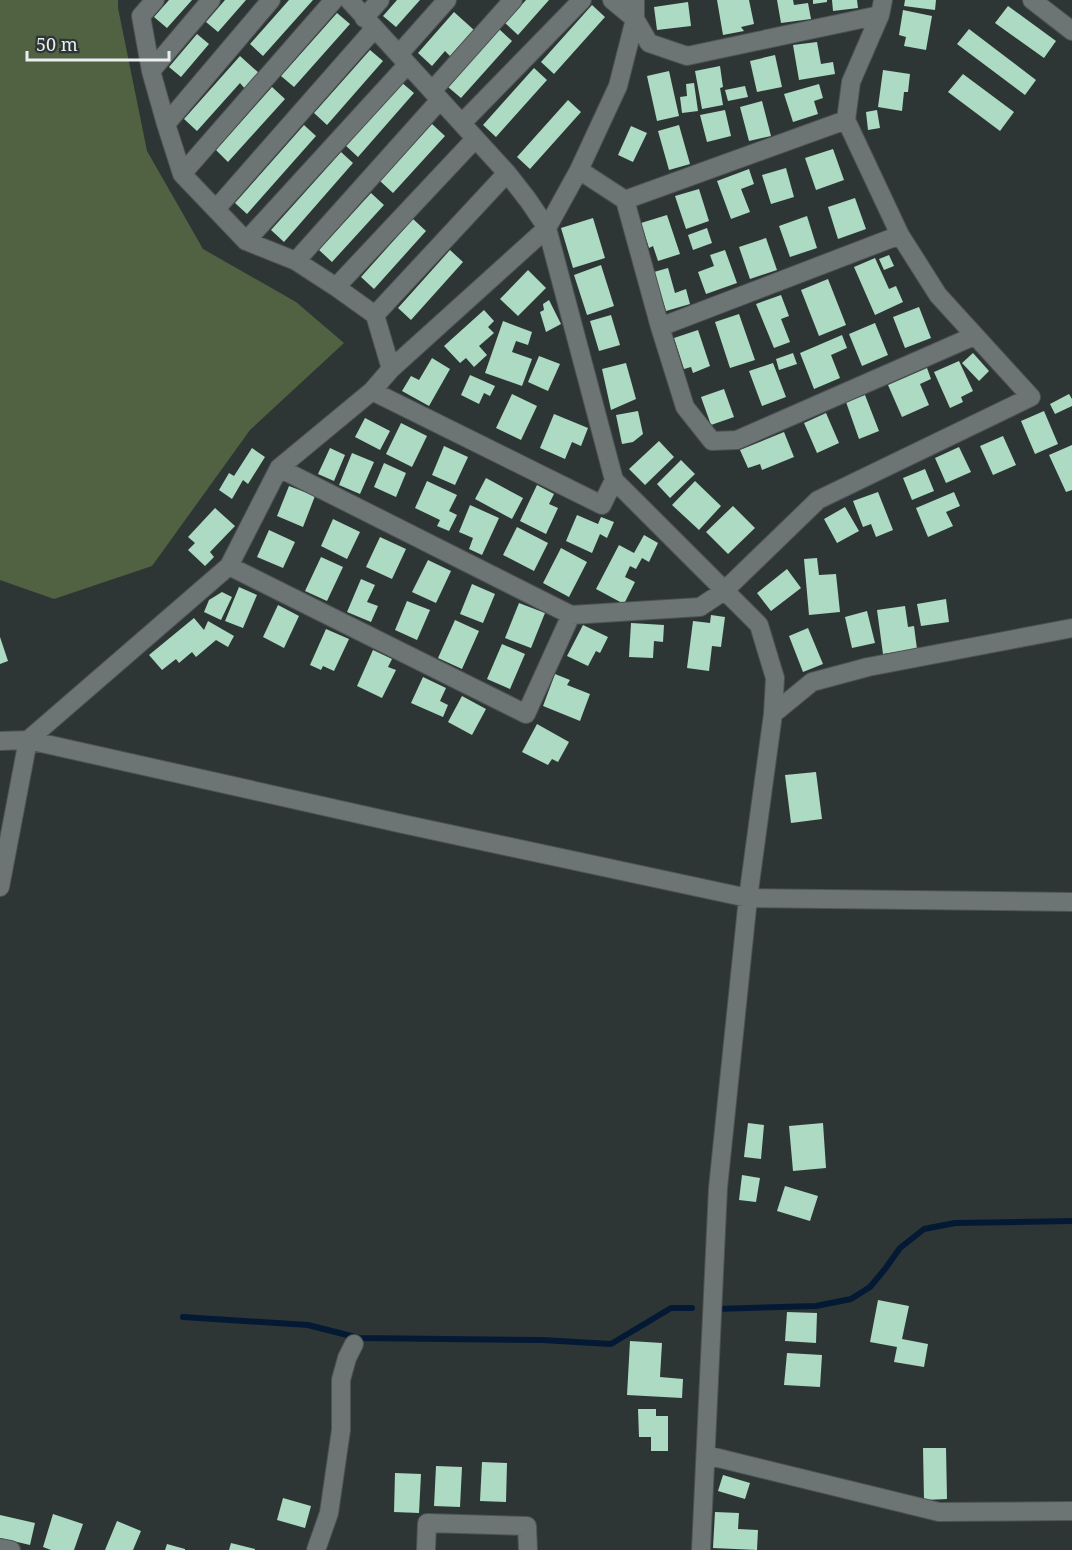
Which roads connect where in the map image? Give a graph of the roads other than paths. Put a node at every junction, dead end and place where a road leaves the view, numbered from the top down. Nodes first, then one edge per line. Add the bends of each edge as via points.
1 (154, 0) edge
2 (211, 0) edge
3 (271, 0) edge
4 (334, 0) edge
5 (349, 0) edge
6 (380, 0) edge
7 (447, 0) edge
8 (513, 0) edge
9 (582, 0) edge
10 (612, 0) edge
11 (635, 0) edge
12 (1032, 0) edge
13 (882, 8) edge
14 (635, 19) junction
15 (369, 24) junction
16 (1072, 31) edge
17 (403, 60) junction
18 (151, 71) junction
19 (436, 95) junction
20 (846, 120) junction
21 (462, 123) junction
22 (166, 124) junction
23 (475, 139) junction
24 (579, 170) junction
25 (507, 173) junction
26 (182, 174) junction
27 (625, 200) junction
28 (216, 209) junction
29 (547, 228) junction
30 (900, 235) junction
31 (246, 241) junction
32 (296, 261) junction
33 (336, 287) junction
34 (375, 315) junction
35 (660, 327) junction
36 (974, 336) junction
37 (391, 369) junction
38 (372, 391) junction
39 (279, 468) junction
40 (614, 480) junction
41 (229, 566) junction
42 (724, 591) junction
43 (571, 615) junction
44 (1072, 628) edge
45 (773, 714) junction
46 (28, 740) junction
47 (0, 741) edge
48 (0, 887) edge
49 (748, 898) junction
50 (1072, 902) edge
51 (354, 1344) dead end
52 (706, 1455) junction
53 (1072, 1511) edge
54 (0, 1548) edge
55 (11, 1550) edge
56 (316, 1550) edge
57 (426, 1550) edge
58 (528, 1550) edge
59 (701, 1550) edge

1 - 18 street via 141,16
2 - 18 street
3 - 22 street
4 - 26 street
5 - 15 street
6 - 15 street
7 - 17 street
8 - 19 street
9 - 21 street
10 - 14 street
11 - 14 street
12 - 16 street
13 - 14 street via 687,56 649,43
13 - 20 street via 851,82
14 - 24 street via 618,86
15 - 17 street
15 - 28 street
17 - 19 street
17 - 31 street
18 - 22 street
19 - 21 street
19 - 32 street
20 - 27 street
20 - 30 street
21 - 23 street
22 - 26 street
23 - 25 street
23 - 33 street
24 - 27 street
24 - 29 street
25 - 29 street
25 - 34 street
26 - 28 street
27 - 35 street
28 - 31 street
29 - 37 street
29 - 40 street
30 - 35 street
30 - 36 street via 938,295
31 - 32 street
32 - 33 street
33 - 34 street
34 - 37 street
35 - 36 street via 685,407 712,441 737,440
36 - 42 street via 1031,397 818,500
37 - 38 street
38 - 39 street
38 - 40 street via 602,505
39 - 41 street
39 - 43 street
40 - 42 street
41 - 43 street via 526,714
41 - 46 street
42 - 43 street via 700,607
42 - 45 street via 759,625 775,678
44 - 45 street via 868,667 812,682
45 - 49 street
46 - 47 street
46 - 48 street
46 - 49 street
49 - 50 street
49 - 52 street via 718,1188
51 - 56 street via 341,1380 341,1430 329,1513
52 - 53 street via 939,1512
52 - 59 street
54 - 55 street
57 - 58 street via 427,1523 527,1526

